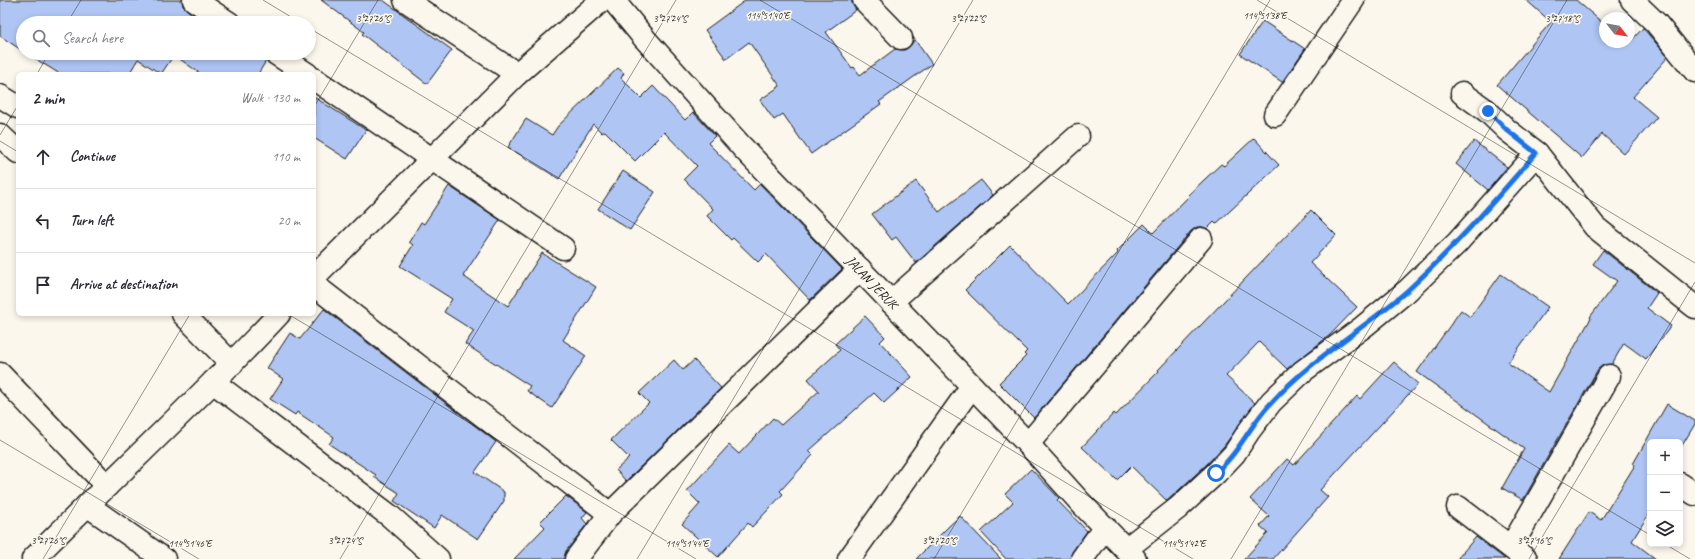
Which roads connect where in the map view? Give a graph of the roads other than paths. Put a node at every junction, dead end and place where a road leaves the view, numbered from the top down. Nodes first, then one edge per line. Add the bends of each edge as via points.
1 (194, 0) edge
2 (405, 0) edge
3 (602, 0) edge
4 (613, 0) edge
5 (864, 0) edge
6 (1353, 0) edge
7 (1632, 0) edge
8 (218, 16) edge
9 (901, 38) dead end
10 (1692, 64) edge
11 (517, 74) junction
12 (316, 80) edge
13 (1462, 93) dead end
14 (0, 96) edge
15 (16, 106) edge
16 (1275, 115) dead end
17 (0, 135) edge
18 (1078, 136) dead end
19 (16, 150) edge
20 (1536, 153) junction
21 (431, 159) junction
22 (1201, 239) dead end
23 (563, 248) dead end
24 (860, 269) junction
25 (316, 275) edge
26 (316, 287) edge
27 (891, 302) junction
28 (1695, 307) edge
29 (185, 316) edge
30 (277, 316) edge
31 (232, 364) junction
32 (0, 374) edge
33 (1609, 376) dead end
34 (213, 382) junction
35 (972, 386) junction
36 (1028, 444) junction
37 (107, 486) junction
38 (1683, 486) edge
39 (1695, 494) edge
40 (87, 505) junction
41 (1458, 507) dead end
42 (610, 514) junction
43 (1105, 527) junction
44 (1519, 553) edge
45 (1131, 554) edge
46 (33, 559) edge
47 (164, 559) edge
48 (438, 559) edge
49 (576, 559) edge
50 (849, 559) edge
51 (1082, 559) edge

1 - 8 street
2 - 11 street
3 - 11 street
4 - 24 street, JALAN JERUK via 742,147
5 - 9 street
6 - 16 street
7 - 10 street
11 - 21 street
12 - 21 street
13 - 20 street via 1488,111
14 - 15 street
17 - 19 street
18 - 27 street
20 - 28 street via 1595,227
20 - 45 street via 1457,243 1408,290 1303,371 1271,402 1234,454
21 - 23 street
21 - 25 street
22 - 36 street
24 - 27 street, JALAN JERUK
24 - 42 street
26 - 42 street
27 - 35 street, JALAN JERUK
29 - 31 street
30 - 31 street
31 - 34 street
32 - 37 street
33 - 44 street
34 - 37 street
34 - 48 street via 390,516
35 - 36 street, JALAN JERUK
35 - 50 street
36 - 43 street, JALAN JERUK
37 - 40 street
38 - 39 street
40 - 46 street
40 - 47 street
41 - 44 street
42 - 49 street
43 - 45 street, JALAN JERUK
43 - 51 street

